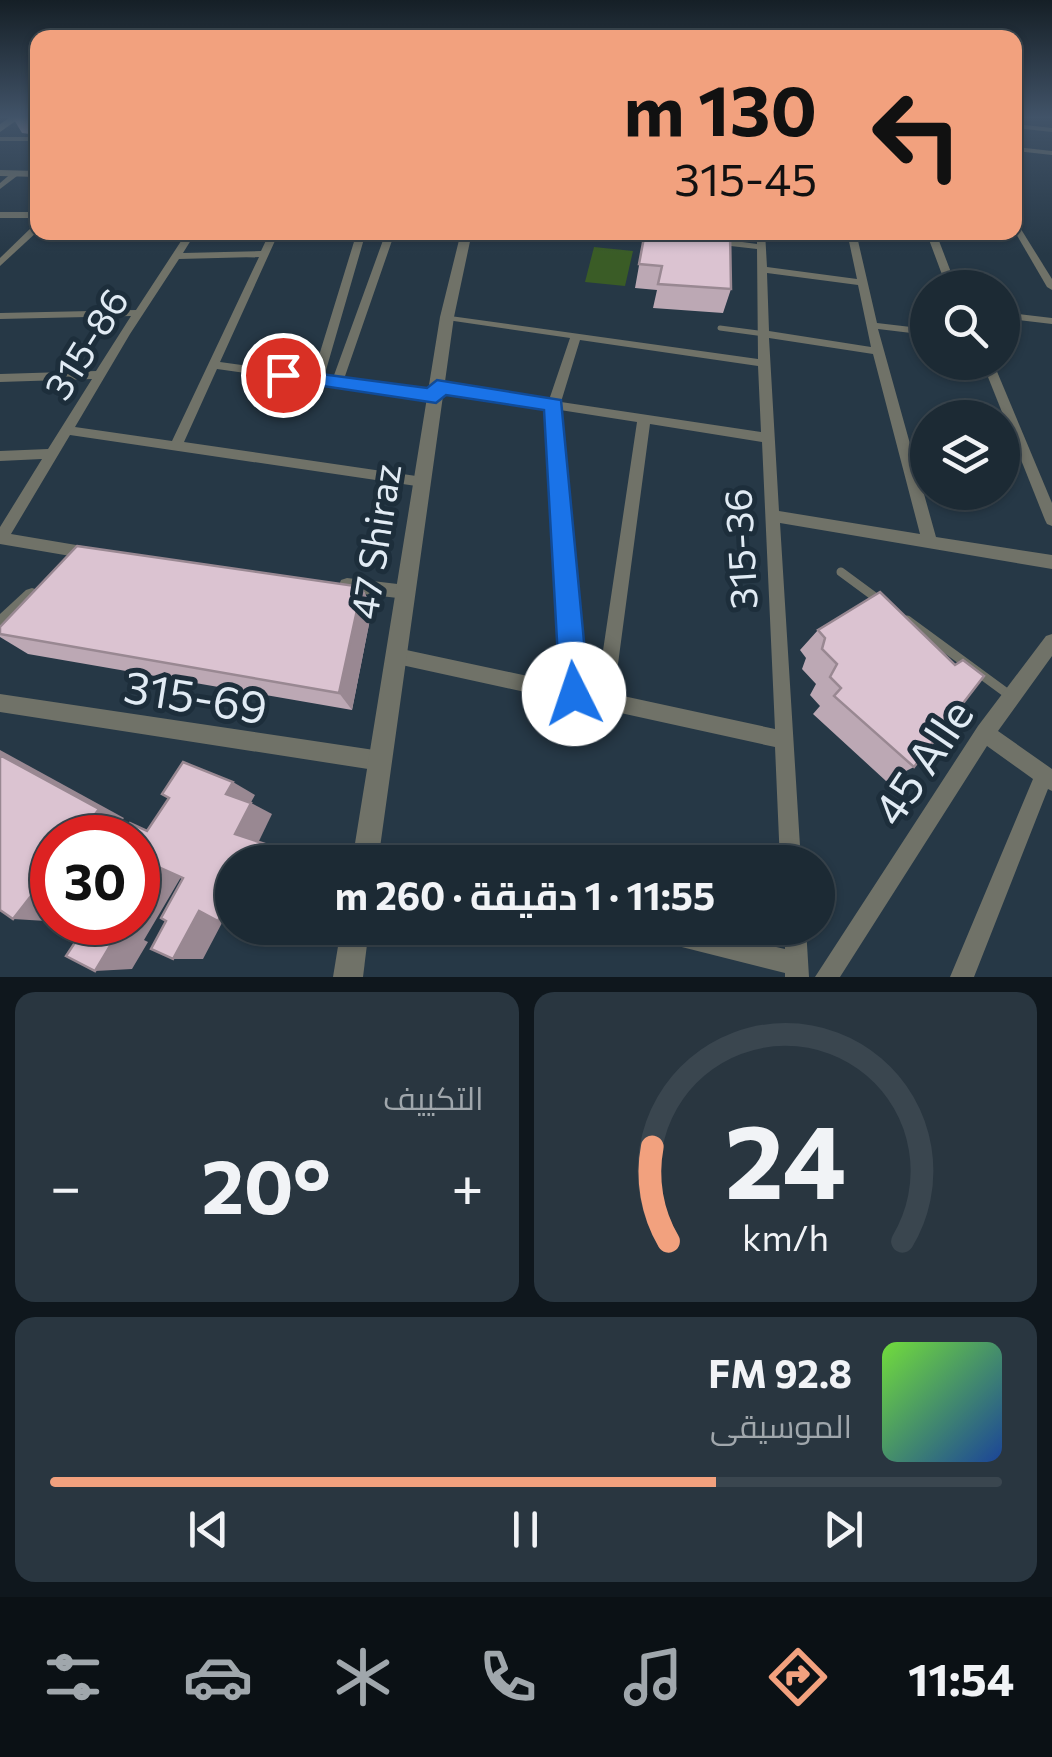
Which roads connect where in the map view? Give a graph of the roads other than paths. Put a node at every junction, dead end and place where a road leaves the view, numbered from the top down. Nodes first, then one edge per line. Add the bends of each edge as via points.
1 (0, 173) edge
2 (17, 174) junction
3 (30, 174) edge
4 (0, 188) edge
5 (0, 215) edge
6 (30, 215) edge
7 (30, 234) edge
8 (1022, 238) edge
9 (187, 240) edge
10 (271, 240) edge
11 (360, 240) edge
12 (388, 240) edge
13 (465, 240) edge
14 (762, 240) edge
15 (853, 240) edge
16 (934, 240) edge
17 (709, 241) edge
18 (265, 254) junction
19 (177, 256) junction
20 (0, 263) edge
21 (765, 270) junction
22 (945, 270) edge
23 (864, 283) junction
24 (1052, 287) edge
25 (138, 313) junction
26 (0, 316) edge
27 (447, 316) junction
28 (1020, 317) edge
29 (1052, 321) edge
30 (872, 325) junction
31 (720, 328) dead end
32 (910, 330) edge
33 (765, 334) junction
34 (576, 335) junction
35 (878, 351) junction
36 (764, 363) junction
37 (214, 366) junction
38 (100, 375) junction
39 (0, 378) edge
40 (317, 380) junction
41 (994, 380) edge
42 (337, 382) junction
43 (436, 392) junction
44 (554, 405) junction
45 (644, 419) junction
46 (67, 430) junction
47 (768, 438) junction
48 (176, 446) junction
49 (52, 454) junction
50 (0, 456) edge
51 (423, 482) junction
52 (772, 516) junction
53 (1052, 520) edge
54 (1, 538) edge
55 (930, 542) junction
56 (96, 554) edge
57 (1052, 562) edge
58 (64, 564) junction
59 (841, 572) dead end
60 (328, 583) edge
61 (406, 592) junction
62 (888, 606) edge
63 (903, 618) edge
64 (0, 625) edge
65 (1052, 642) edge
66 (397, 656) junction
67 (574, 694) junction
68 (1012, 697) junction
69 (604, 701) junction
70 (0, 703) edge
71 (985, 733) junction
72 (784, 740) junction
73 (381, 761) junction
74 (1048, 778) edge
75 (368, 845) edge
76 (790, 845) edge
77 (353, 945) edge
78 (708, 945) edge
79 (795, 945) edge
80 (797, 971) edge
81 (348, 977) edge
82 (827, 977) edge
83 (962, 977) edge

1 - 2 street
2 - 3 street
2 - 4 street
5 - 6 street
7 - 20 street
8 - 24 street
9 - 19 street, 315-86
10 - 18 street
11 - 40 street
12 - 42 street
13 - 27 street, 47 Shiraz
14 - 17 street
14 - 21 street, 315-36
15 - 23 street
16 - 22 street
18 - 19 street
18 - 37 street
19 - 25 street, 315-86
21 - 23 street
21 - 33 street, 315-36
23 - 30 street
25 - 26 street
25 - 38 street, 315-86
27 - 34 street
27 - 43 street, 47 Shiraz
28 - 29 street
30 - 32 street
30 - 35 street
31 - 33 lane
33 - 35 street
33 - 36 street, 315-36
34 - 36 street
34 - 44 street
35 - 55 street
36 - 47 street, 315-36
37 - 40 street
37 - 48 street
38 - 39 street
38 - 46 street, 315-86
40 - 42 street
41 - 53 street
42 - 43 street
43 - 44 street
43 - 51 street, 47 Shiraz
44 - 45 street
44 - 67 street
45 - 47 street
45 - 69 street
46 - 48 street
46 - 49 street, 315-86
47 - 52 street, 315-36
48 - 51 street
49 - 50 street
49 - 54 street, 315-86
51 - 61 street, 47 Shiraz
52 - 55 street
52 - 72 street, 315-36
54 - 58 street
55 - 57 street
56 - 58 street
58 - 64 street
59 - 62 lane
60 - 61 street
61 - 66 street, 47 Shiraz
63 - 68 lane
65 - 68 street, 45 Alle
66 - 67 street
66 - 73 street, 47 Shiraz
67 - 69 street
68 - 71 street, 45 Alle
69 - 72 street
70 - 73 street, 315-69
71 - 74 street
71 - 82 street, 45 Alle
72 - 76 street, 315-36
73 - 75 street, 47 Shiraz
74 - 83 street
77 - 81 street
78 - 80 street
79 - 80 street

